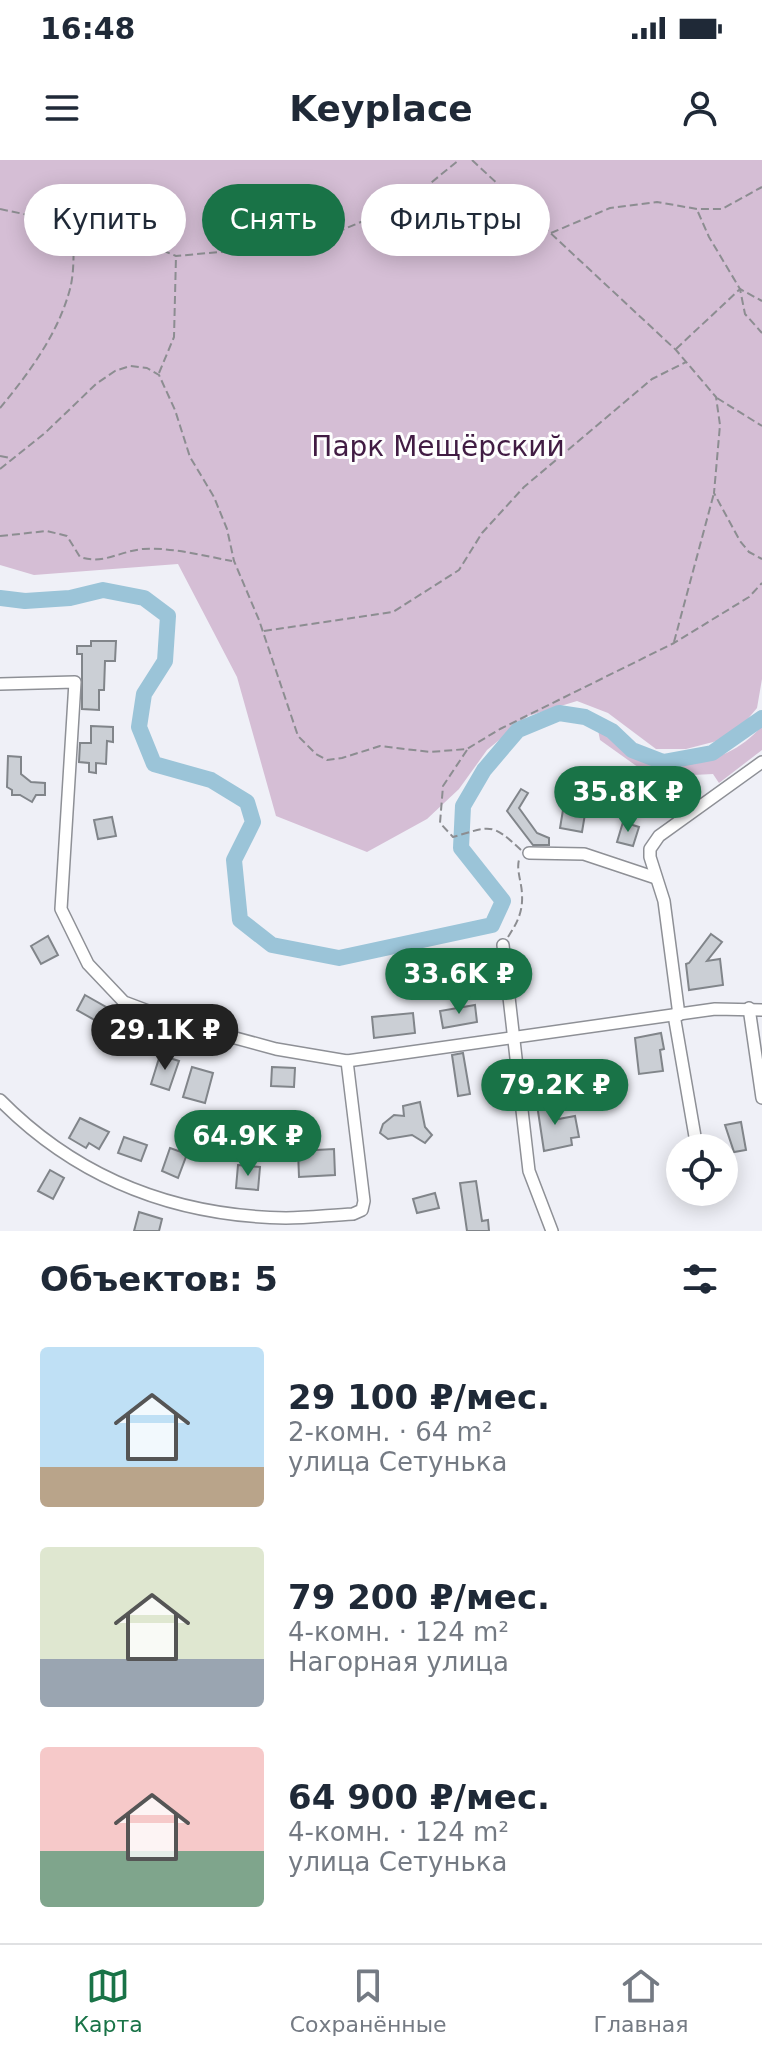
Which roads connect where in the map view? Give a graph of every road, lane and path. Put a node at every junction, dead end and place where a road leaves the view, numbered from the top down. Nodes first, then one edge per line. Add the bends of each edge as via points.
1 (459, 160) edge
2 (472, 160) edge
3 (498, 184) edge
4 (762, 187) edge
5 (0, 209) edge
6 (697, 209) junction
7 (24, 214) edge
8 (550, 233) joint
9 (186, 255) edge
10 (73, 256) edge
11 (176, 256) edge
12 (740, 289) junction
13 (762, 301) edge
14 (762, 333) edge
15 (676, 350) junction
16 (686, 362) junction
17 (159, 375) junction
18 (716, 397) junction
19 (0, 408) edge
20 (762, 426) edge
21 (0, 456) edge
22 (11, 459) junction
23 (0, 469) edge
24 (714, 493) junction
25 (0, 536) edge
26 (762, 559) edge
27 (234, 561) junction
28 (762, 583) edge
29 (263, 631) junction
30 (674, 643) junction
31 (0, 684) edge
32 (467, 749) junction
33 (762, 762) edge
34 (529, 853) dead end
35 (656, 878) junction
36 (503, 945) joint
37 (756, 1009) edge
38 (676, 1015) junction
39 (514, 1037) junction
40 (347, 1061) junction
41 (762, 1098) edge
42 (0, 1100) edge
43 (695, 1134) edge
44 (552, 1231) edge

1 - 9 path via 406,203 292,251
2 - 3 path
4 - 6 path via 722,209
5 - 7 path
6 - 8 path via 657,202 610,208
6 - 12 path
8 - 15 path
10 - 19 path via 71,288 53,334
11 - 17 path via 174,337
12 - 13 path
12 - 14 path via 745,314
12 - 15 path
15 - 16 path
16 - 18 path
16 - 29 path via 652,379 524,487 482,533 459,570 393,612
17 - 22 path via 130,366 115,371
17 - 27 path via 190,457 227,529
18 - 20 path
18 - 24 path via 720,425
21 - 22 path
22 - 23 path
24 - 26 path via 740,541
24 - 30 path
25 - 27 path via 47,531 67,536 80,557 89,560 141,549
27 - 29 path
28 - 30 path via 749,597
29 - 32 path via 298,736 316,754 327,760 380,746 430,752
30 - 32 path
31 - 40 street via 75,682 61,909 88,964 124,1002 166,1018 276,1049
32 - 36 path via 443,786 440,823 453,837 488,827 523,852 518,862 520,918
33 - 35 street via 654,841 650,857
34 - 35 street via 584,854
35 - 38 street via 664,901
36 - 39 street
37 - 38 street
37 - 41 street
38 - 39 street
38 - 43 street
39 - 40 street
39 - 44 street via 529,1171
40 - 42 street via 364,1201 362,1210 353,1214 286,1218 200,1210 132,1190 77,1162 23,1124

